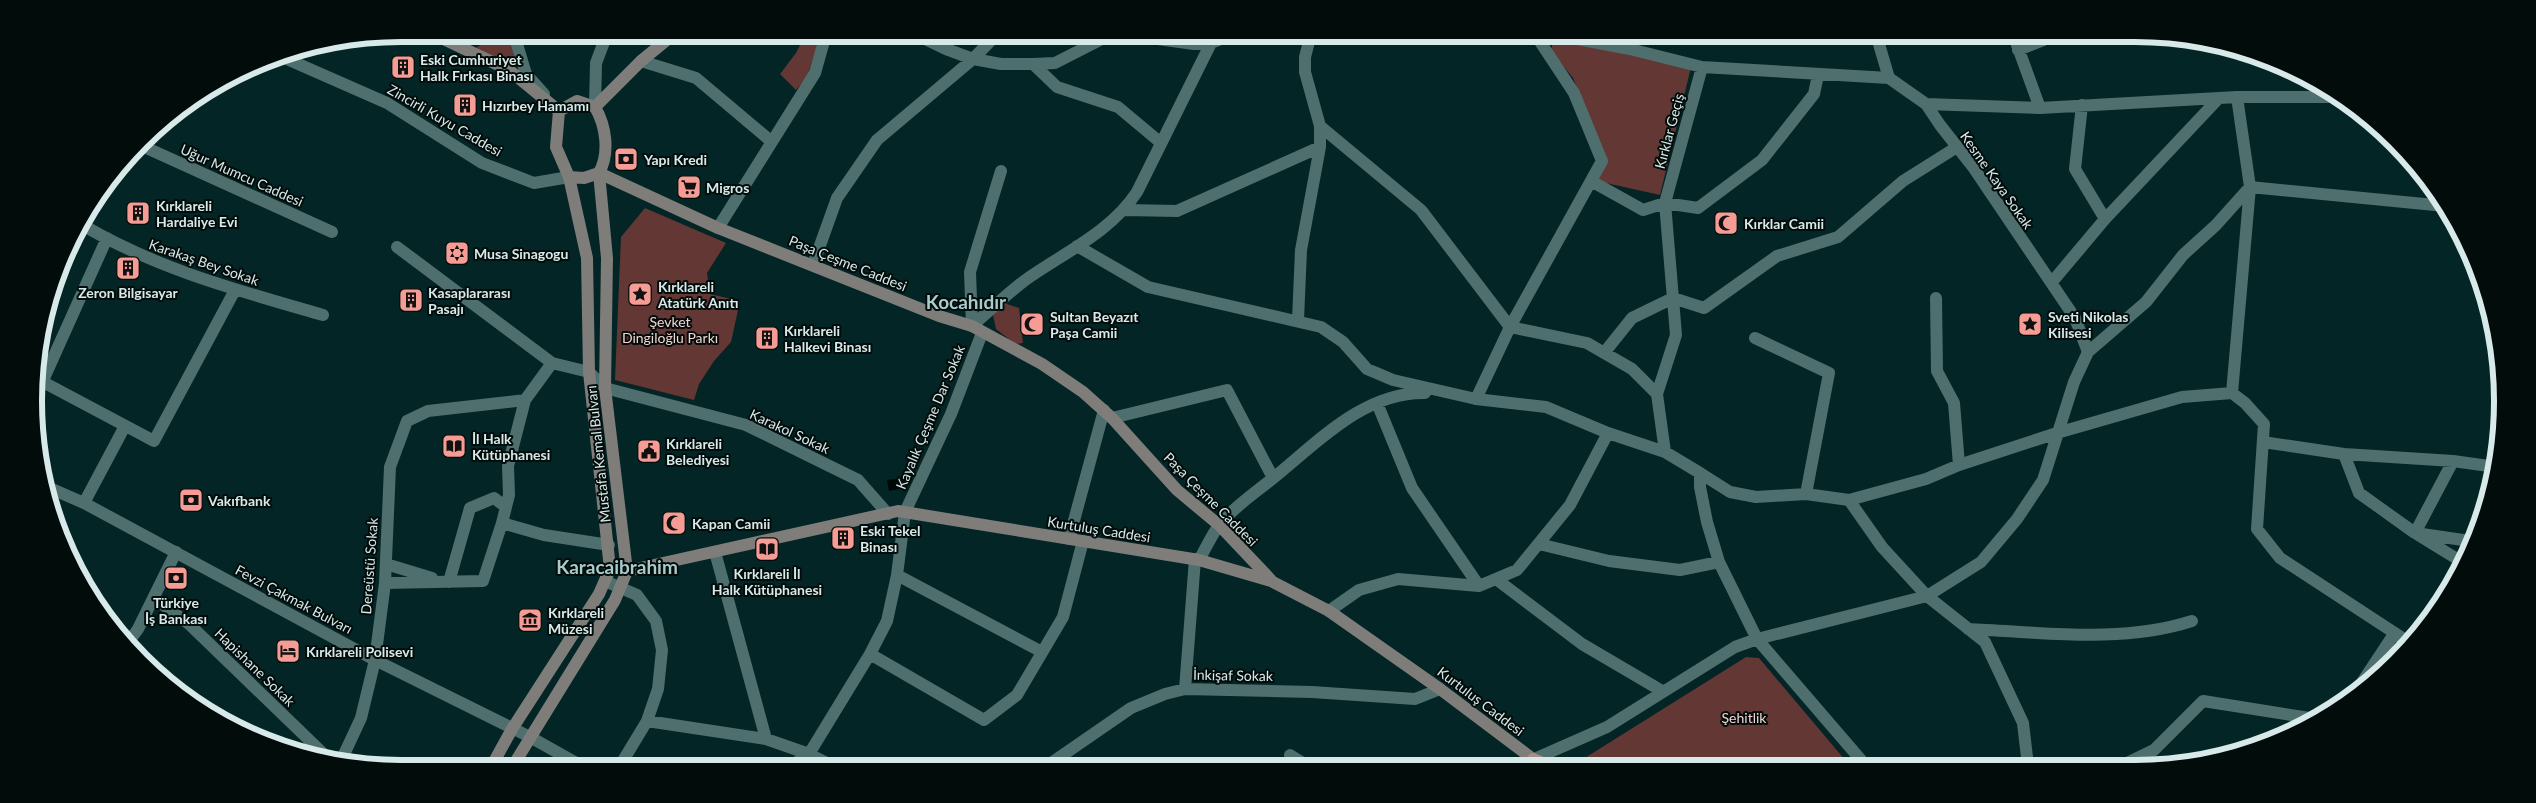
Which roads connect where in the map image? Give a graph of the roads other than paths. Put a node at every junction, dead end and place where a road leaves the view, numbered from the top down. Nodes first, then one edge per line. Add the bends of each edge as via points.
1 (450, 42) edge
2 (516, 42) edge
3 (604, 42) edge
4 (664, 42) edge
5 (824, 42) edge
6 (932, 42) edge
7 (990, 42) edge
8 (1091, 42) edge
9 (1195, 42) edge
10 (1309, 42) edge
11 (1540, 42) edge
12 (1609, 42) edge
13 (1878, 42) edge
14 (2016, 42) edge
15 (2038, 42) edge
16 (1211, 43) joint
17 (2018, 50) junction
18 (973, 59) junction
19 (291, 61) edge
20 (641, 61) junction
21 (1033, 64) junction
22 (1702, 67) junction
23 (1818, 75) junction
24 (1889, 78) junction
25 (2324, 97) edge
26 (2219, 98) junction
27 (2237, 98) junction
28 (1926, 104) junction
29 (2082, 105) junction
30 (595, 107) junction
31 (2040, 108) junction
32 (559, 111) junction
33 (1320, 126) junction
34 (772, 142) junction
35 (1161, 143) junction
36 (150, 146) edge
37 (1320, 147) junction
38 (1957, 147) junction
39 (1001, 171) dead end
40 (598, 173) junction
41 (569, 177) junction
42 (1591, 181) junction
43 (2250, 188) junction
44 (1665, 203) junction
45 (2435, 205) edge
46 (1125, 210) junction
47 (2105, 219) junction
48 (88, 228) edge
49 (718, 228) junction
50 (332, 232) dead end
51 (107, 238) junction
52 (1077, 246) junction
53 (397, 247) dead end
54 (813, 265) junction
55 (2052, 282) junction
56 (235, 290) junction
57 (1673, 298) junction
58 (1936, 298) dead end
59 (323, 315) dead end
60 (1298, 320) junction
61 (1510, 327) junction
62 (977, 329) junction
63 (1755, 338) dead end
64 (2088, 352) junction
65 (1604, 353) junction
66 (552, 363) junction
67 (589, 372) junction
68 (43, 382) joint
69 (604, 388) junction
70 (1444, 393) junction
71 (2232, 393) junction
72 (1657, 394) junction
73 (1476, 399) junction
74 (525, 400) junction
75 (1377, 403) junction
76 (1108, 414) junction
77 (125, 426) junction
78 (1608, 433) junction
79 (2057, 433) junction
80 (2263, 442) junction
81 (1665, 452) junction
82 (2344, 454) junction
83 (2453, 461) junction
84 (1959, 465) junction
85 (2488, 466) edge
86 (1700, 473) junction
87 (1273, 478) junction
88 (54, 490) edge
89 (1806, 494) junction
90 (1849, 500) junction
91 (84, 503) junction
92 (506, 507) junction
93 (905, 512) junction
94 (888, 514) junction
95 (502, 523) junction
96 (1219, 525) junction
97 (2415, 533) junction
98 (1069, 539) junction
99 (2465, 540) edge
100 (1083, 541) junction
101 (1539, 544) junction
102 (609, 545) junction
103 (176, 552) junction
104 (715, 552) junction
105 (2457, 559) edge
106 (1197, 560) junction
107 (1719, 562) junction
108 (386, 564) junction
109 (627, 571) junction
110 (607, 575) junction
111 (897, 575) junction
112 (1496, 579) junction
113 (1271, 581) junction
114 (449, 582) junction
115 (385, 583) junction
116 (1479, 586) junction
117 (620, 588) junction
118 (1927, 596) junction
119 (154, 598) junction
120 (1329, 611) junction
121 (2192, 621) dead end
122 (1968, 629) junction
123 (2394, 634) junction
124 (132, 638) edge
125 (1757, 639) junction
126 (2403, 639) edge
127 (1042, 652) junction
128 (870, 654) junction
129 (374, 660) junction
130 (2368, 674) edge
131 (1185, 689) junction
132 (1440, 689) junction
133 (1662, 691) junction
134 (2306, 716) edge
135 (647, 721) junction
136 (512, 729) junction
137 (530, 737) junction
138 (766, 738) junction
139 (321, 751) edge
140 (809, 754) junction
141 (1290, 755) dead end
142 (343, 756) edge
143 (495, 760) edge
144 (516, 760) edge
145 (571, 760) edge
146 (623, 760) edge
147 (799, 760) edge
148 (821, 760) edge
149 (1056, 760) edge
150 (1298, 760) edge
151 (1534, 760) edge
152 (1544, 760) edge
153 (1861, 760) edge
154 (2027, 760) edge
155 (2133, 760) edge

1 - 32 main road via 510,70
2 - 32 street via 526,74
3 - 30 street via 596,63
4 - 20 main road
5 - 34 street via 815,73
6 - 18 street
7 - 18 street
8 - 21 street via 1055,63
9 - 16 street
10 - 33 street via 1305,72
11 - 42 street via 1574,93 1602,161
12 - 22 street
13 - 24 street
14 - 17 street
15 - 17 street
16 - 35 street
17 - 31 street
18 - 21 street via 1001,64
18 - 54 street via 877,140 836,198
19 - 41 street, Zincirli Kuyu Caddesi via 387,103 482,162 534,183
20 - 30 main road
20 - 34 street via 696,78
21 - 35 street via 1057,87 1118,107
22 - 23 street
22 - 44 street, Kırklar Geçiş
23 - 24 street
23 - 44 street via 1814,94 1762,160 1698,208
24 - 28 street, Kesme Kaya Sokak
25 - 27 street
26 - 27 street
26 - 29 street
26 - 47 street
27 - 43 street
28 - 31 street
28 - 38 street, Kesme Kaya Sokak
29 - 31 street
29 - 47 street via 2075,168
30 - 32 main road via 577,101
30 - 40 main road, Mustafa Kemal Bulvarı via 601,118 605,151 605,162
32 - 41 main road, Mustafa Kemal Bulvarı via 556,147
33 - 37 street
33 - 61 street via 1421,210
34 - 49 street
35 - 46 street
36 - 50 street, Uğur Mumcu Caddesi
37 - 46 street via 1178,211
37 - 60 street via 1301,250
38 - 55 street, Kesme Kaya Sokak
38 - 57 street via 1903,181 1838,237 1777,256 1704,308
39 - 62 street via 970,272
40 - 41 main road, Zincirli Kuyu Caddesi via 584,178
40 - 49 main road, Paşa Çeşme Caddesi
40 - 69 main road, Mustafa Kemal Bulvarı via 607,258
41 - 67 main road, Mustafa Kemal Bulvarı via 587,258
42 - 44 street via 1644,210
42 - 61 street
43 - 45 street
43 - 64 street via 2183,254 2146,302
43 - 71 street
44 - 57 street
46 - 52 street
47 - 55 street
48 - 51 street, Karakaş Bey Sokak
49 - 54 main road, Paşa Çeşme Caddesi
51 - 56 street, Karakaş Bey Sokak via 146,258
51 - 68 street
52 - 60 street via 1148,287
52 - 62 street via 1023,282
53 - 66 street
54 - 62 main road, Paşa Çeşme Caddesi
55 - 64 street, Kesme Kaya Sokak via 2075,318
56 - 59 street, Karakaş Bey Sokak
56 - 77 street via 154,441
57 - 65 street via 1632,318
57 - 72 street via 1676,335
58 - 84 street via 1937,370 1954,403
60 - 70 street via 1321,327 1343,342 1367,369 1393,380
61 - 65 street via 1587,343
61 - 73 street
62 - 76 main road, Paşa Çeşme Caddesi via 1042,364
62 - 93 street, Kayalık Çeşme Dar Sokak via 951,414
63 - 89 street via 1829,374
64 - 79 street
65 - 72 street via 1632,369
66 - 67 street
66 - 74 street
67 - 69 street
67 - 102 main road, Mustafa Kemal Bulvarı
68 - 77 street
69 - 94 street, Karakol Sokak via 746,425 858,480
69 - 109 main road, Mustafa Kemal Bulvarı
70 - 73 street
70 - 75 street via 1408,392
71 - 79 street via 2182,397
71 - 80 street via 2264,424
72 - 81 street
73 - 78 street via 1546,407
74 - 92 street via 508,466
74 - 108 street, Dereüstü Sokak via 428,411 407,421 390,467
75 - 87 street via 1313,443
75 - 116 street via 1412,488
76 - 87 street via 1227,390
76 - 96 main road, Paşa Çeşme Caddesi via 1177,490
76 - 98 street
77 - 91 street
78 - 81 street
78 - 101 street via 1570,505
79 - 84 street
79 - 118 street via 2043,480 2017,519 1981,562
80 - 82 street
80 - 123 street via 2258,529 2280,558
81 - 86 street
82 - 83 street
82 - 97 street via 2359,493
83 - 85 street
83 - 97 street
84 - 90 street via 1926,479
86 - 89 street via 1730,492 1756,497
86 - 107 street via 1706,522
87 - 96 street
88 - 91 street, Fevzi Çakmak Bulvarı
89 - 90 street
90 - 118 street via 1882,547
91 - 103 street, Fevzi Çakmak Bulvarı
92 - 95 street
92 - 114 street via 494,498 470,508
93 - 94 main road, Kurtuluş Caddesi
93 - 98 main road, Kurtuluş Caddesi
93 - 111 street, Kayalık Çeşme Dar Sokak
94 - 104 main road, Kurtuluş Caddesi
95 - 102 street via 544,535
95 - 114 street via 483,581
96 - 106 street
96 - 113 main road, Paşa Çeşme Caddesi
97 - 99 street
97 - 105 street
98 - 100 main road, Kurtuluş Caddesi
100 - 106 main road, Kurtuluş Caddesi
100 - 127 street via 1063,617
101 - 107 street via 1609,561 1680,570
101 - 112 street via 1517,570
102 - 110 main road, Mustafa Kemal Bulvarı
103 - 119 street
103 - 129 street, Fevzi Çakmak Bulvarı
104 - 109 main road, Kurtuluş Caddesi
104 - 138 street
106 - 113 main road, Kurtuluş Caddesi
106 - 131 street
107 - 125 street
108 - 114 street
108 - 115 street, Dereüstü Sokak
109 - 110 main road, Kurtuluş Caddesi
109 - 117 main road, Mustafa Kemal Bulvarı
110 - 117 street
110 - 136 main road via 599,594
111 - 127 street
111 - 128 street, Kayalık Çeşme Dar Sokak via 887,620
112 - 116 street
112 - 133 street via 1582,644
113 - 120 main road, Kurtuluş Caddesi
114 - 115 street
115 - 129 street, Dereüstü Sokak
116 - 120 street via 1398,579 1358,590
117 - 135 street via 637,595 656,621 662,650 658,689
117 - 137 main road, Mustafa Kemal Bulvarı via 616,600
118 - 122 street
118 - 125 street
119 - 124 street
119 - 139 street, Hapishane Sokak via 189,624
120 - 132 main road, Kurtuluş Caddesi
121 - 122 street via 2164,630 2101,635
122 - 154 street via 1985,642 2023,723
123 - 126 street
123 - 130 street
125 - 133 street via 1735,647
125 - 153 street
127 - 128 street via 1017,695 984,720
128 - 140 street, Kayalık Çeşme Dar Sokak
129 - 136 street, Fevzi Çakmak Bulvarı
129 - 142 street, Dereüstü Sokak via 361,718
131 - 132 street, İnkişaf Sokak via 1416,699
131 - 149 street, İnkişaf Sokak via 1131,708
132 - 151 main road, Kurtuluş Caddesi
133 - 152 street via 1607,726
134 - 155 street via 2203,701 2154,750
135 - 138 street
135 - 146 street
136 - 137 street, Fevzi Çakmak Bulvarı
136 - 143 main road
137 - 144 main road, Mustafa Kemal Bulvarı
137 - 145 street, Fevzi Çakmak Bulvarı
138 - 140 street
140 - 147 street
140 - 148 street
141 - 150 street

